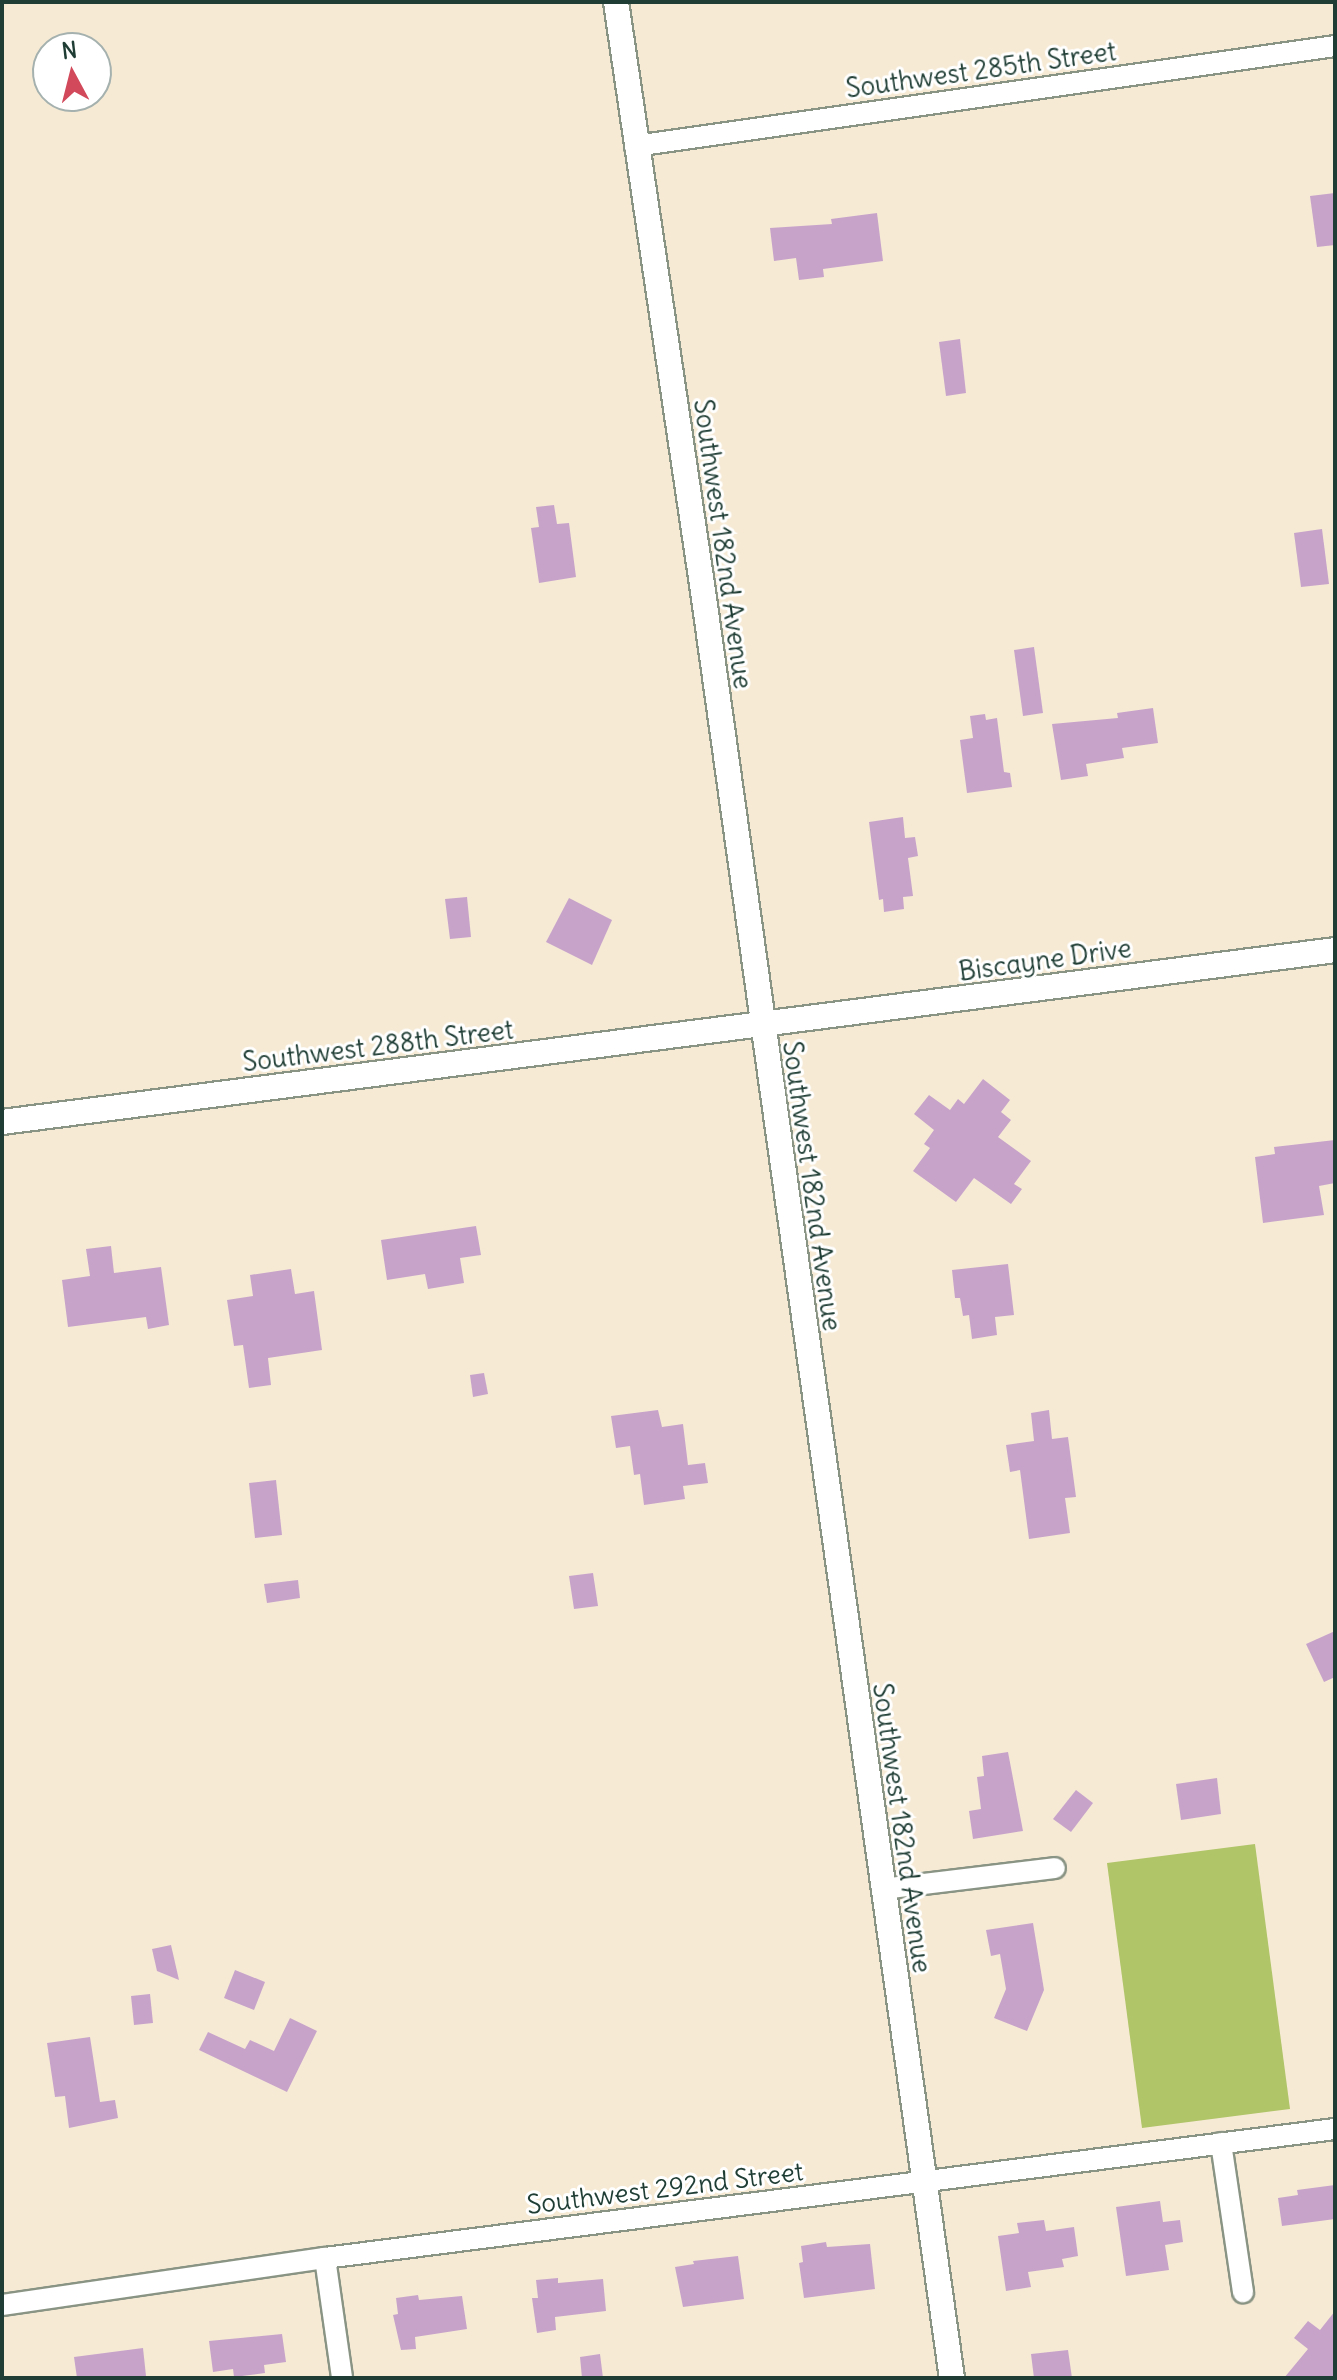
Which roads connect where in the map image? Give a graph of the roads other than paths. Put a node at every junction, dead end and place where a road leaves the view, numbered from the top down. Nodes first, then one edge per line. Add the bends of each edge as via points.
1 (616, 2) edge
2 (1335, 46) edge
3 (635, 146) junction
4 (1335, 950) edge
5 (762, 1026) junction
6 (2, 1122) edge
7 (1055, 1868) dead end
8 (882, 1889) junction
9 (1335, 2129) edge
10 (1221, 2143) junction
11 (924, 2181) junction
12 (325, 2258) junction
13 (1243, 2292) dead end
14 (2, 2305) edge
15 (342, 2378) edge
16 (952, 2378) edge

1 - 3 street, Southwest 182nd Avenue
2 - 3 street, Southwest 285th Street
3 - 5 street, Southwest 182nd Avenue
4 - 5 street, Biscayne Drive
5 - 6 street, Southwest 288th Street
5 - 8 street, Southwest 182nd Avenue
7 - 8 street
8 - 11 street, Southwest 182nd Avenue
9 - 10 street, Southwest 292nd Street
10 - 11 street, Southwest 292nd Street
10 - 13 street
11 - 12 street, Southwest 292nd Street
11 - 16 street, Southwest 182nd Avenue
12 - 14 street, Southwest 292nd Street
12 - 15 street

